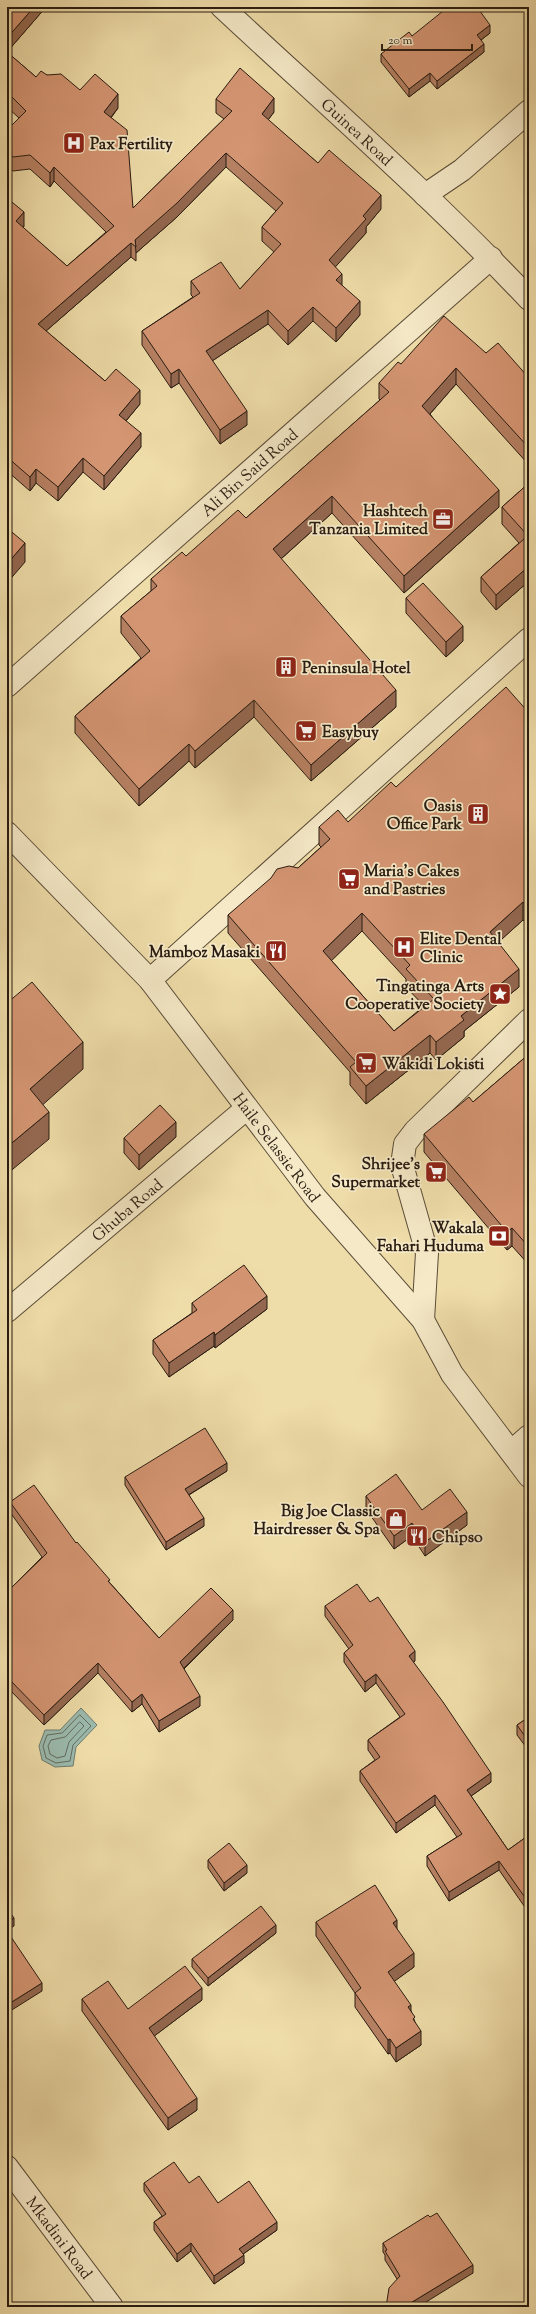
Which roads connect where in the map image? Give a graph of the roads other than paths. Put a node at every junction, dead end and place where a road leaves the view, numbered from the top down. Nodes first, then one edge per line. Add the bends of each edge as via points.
1 (222, 7) edge
2 (529, 111) edge
3 (425, 195) junction
4 (491, 258) junction
5 (529, 299) edge
6 (529, 639) edge
7 (7, 686) edge
8 (7, 833) edge
9 (150, 980) junction
10 (529, 1020) edge
11 (247, 1108) junction
12 (7, 1311) edge
13 (423, 1320) junction
14 (529, 1436) edge
15 (512, 1451) junction
16 (529, 1476) edge
17 (7, 2167) edge
18 (112, 2307) edge

1 - 3 street, Guinea Road
2 - 3 street via 462,170
3 - 4 street, Guinea Road
4 - 5 street, Guinea Road
4 - 7 street, Ali Bin Said Road
6 - 9 street
8 - 9 street, Haile Selassie Road
9 - 11 street, Haile Selassie Road
10 - 13 street via 415,1131 405,1144 402,1165 427,1253
11 - 12 street, Ghuba Road
11 - 13 street, Haile Selassie Road via 315,1197
13 - 15 street, Haile Selassie Road via 452,1374
14 - 15 street
15 - 16 street, Haile Selassie Road
17 - 18 street, Mkadini Road

